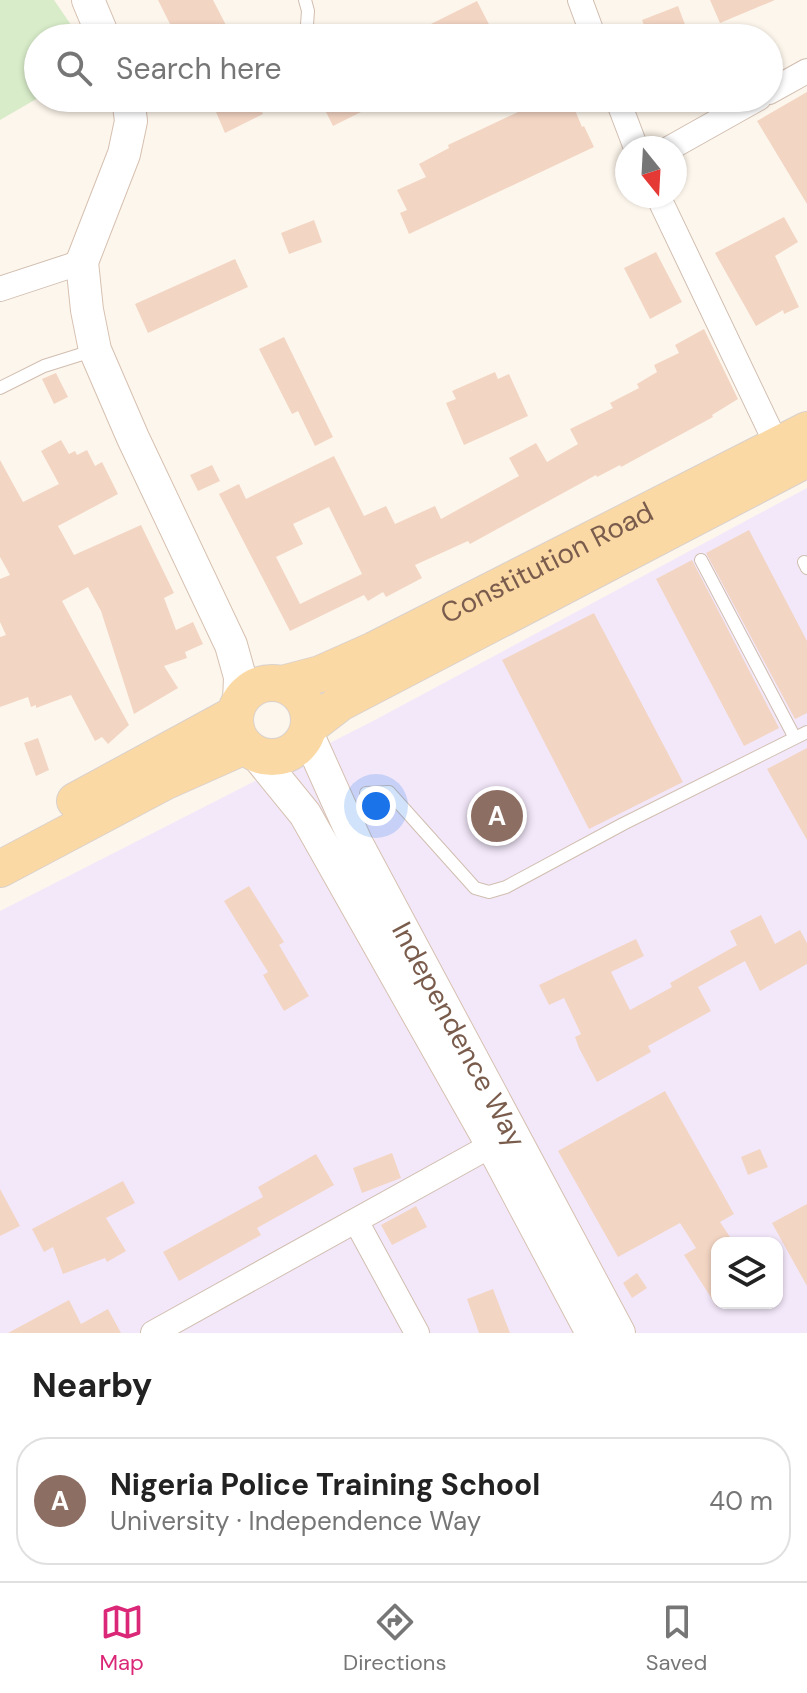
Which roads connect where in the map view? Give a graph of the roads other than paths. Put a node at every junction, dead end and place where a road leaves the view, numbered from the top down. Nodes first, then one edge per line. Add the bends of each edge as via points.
1 (88, 0) edge
2 (305, 0) edge
3 (580, 0) edge
4 (98, 24) edge
5 (307, 24) edge
6 (589, 24) edge
7 (807, 71) edge
8 (783, 84) edge
9 (130, 112) edge
10 (622, 112) edge
11 (734, 112) edge
12 (631, 136) edge
13 (687, 138) edge
14 (665, 208) edge
15 (82, 262) junction
16 (0, 289) edge
17 (95, 350) junction
18 (0, 388) edge
19 (797, 444) edge
20 (701, 560) dead end
21 (231, 645) junction
22 (275, 684) junction
23 (244, 729) junction
24 (308, 730) junction
25 (807, 732) edge
26 (795, 738) junction
27 (366, 793) dead end
28 (0, 841) edge
29 (0, 869) edge
30 (492, 1145) junction
31 (356, 1221) junction
32 (153, 1333) edge
33 (417, 1333) edge
34 (592, 1333) edge
35 (619, 1333) edge

1 - 4 main road
2 - 5 lane
3 - 6 street
7 - 8 street
9 - 15 main road via 124,154
10 - 12 street
11 - 13 street
14 - 19 street
15 - 16 street
15 - 17 main road
17 - 18 lane via 44,366
17 - 21 main road
19 - 22 main road, Constitution Road via 364,655 320,674
19 - 24 main road, Constitution Road via 340,703
20 - 26 lane
21 - 22 main road
21 - 23 main road
22 - 23 main road via 257,686
22 - 24 main road via 292,688 306,705
23 - 24 main road via 272,757 299,746
23 - 28 main road via 151,760
23 - 29 main road via 164,782
23 - 30 main road, Independence Way via 305,814
24 - 35 main road, Independence Way via 356,842
25 - 26 lane
26 - 27 lane via 489,892 475,888 389,792
30 - 31 street
30 - 34 main road, Independence Way
31 - 32 street
31 - 33 street

